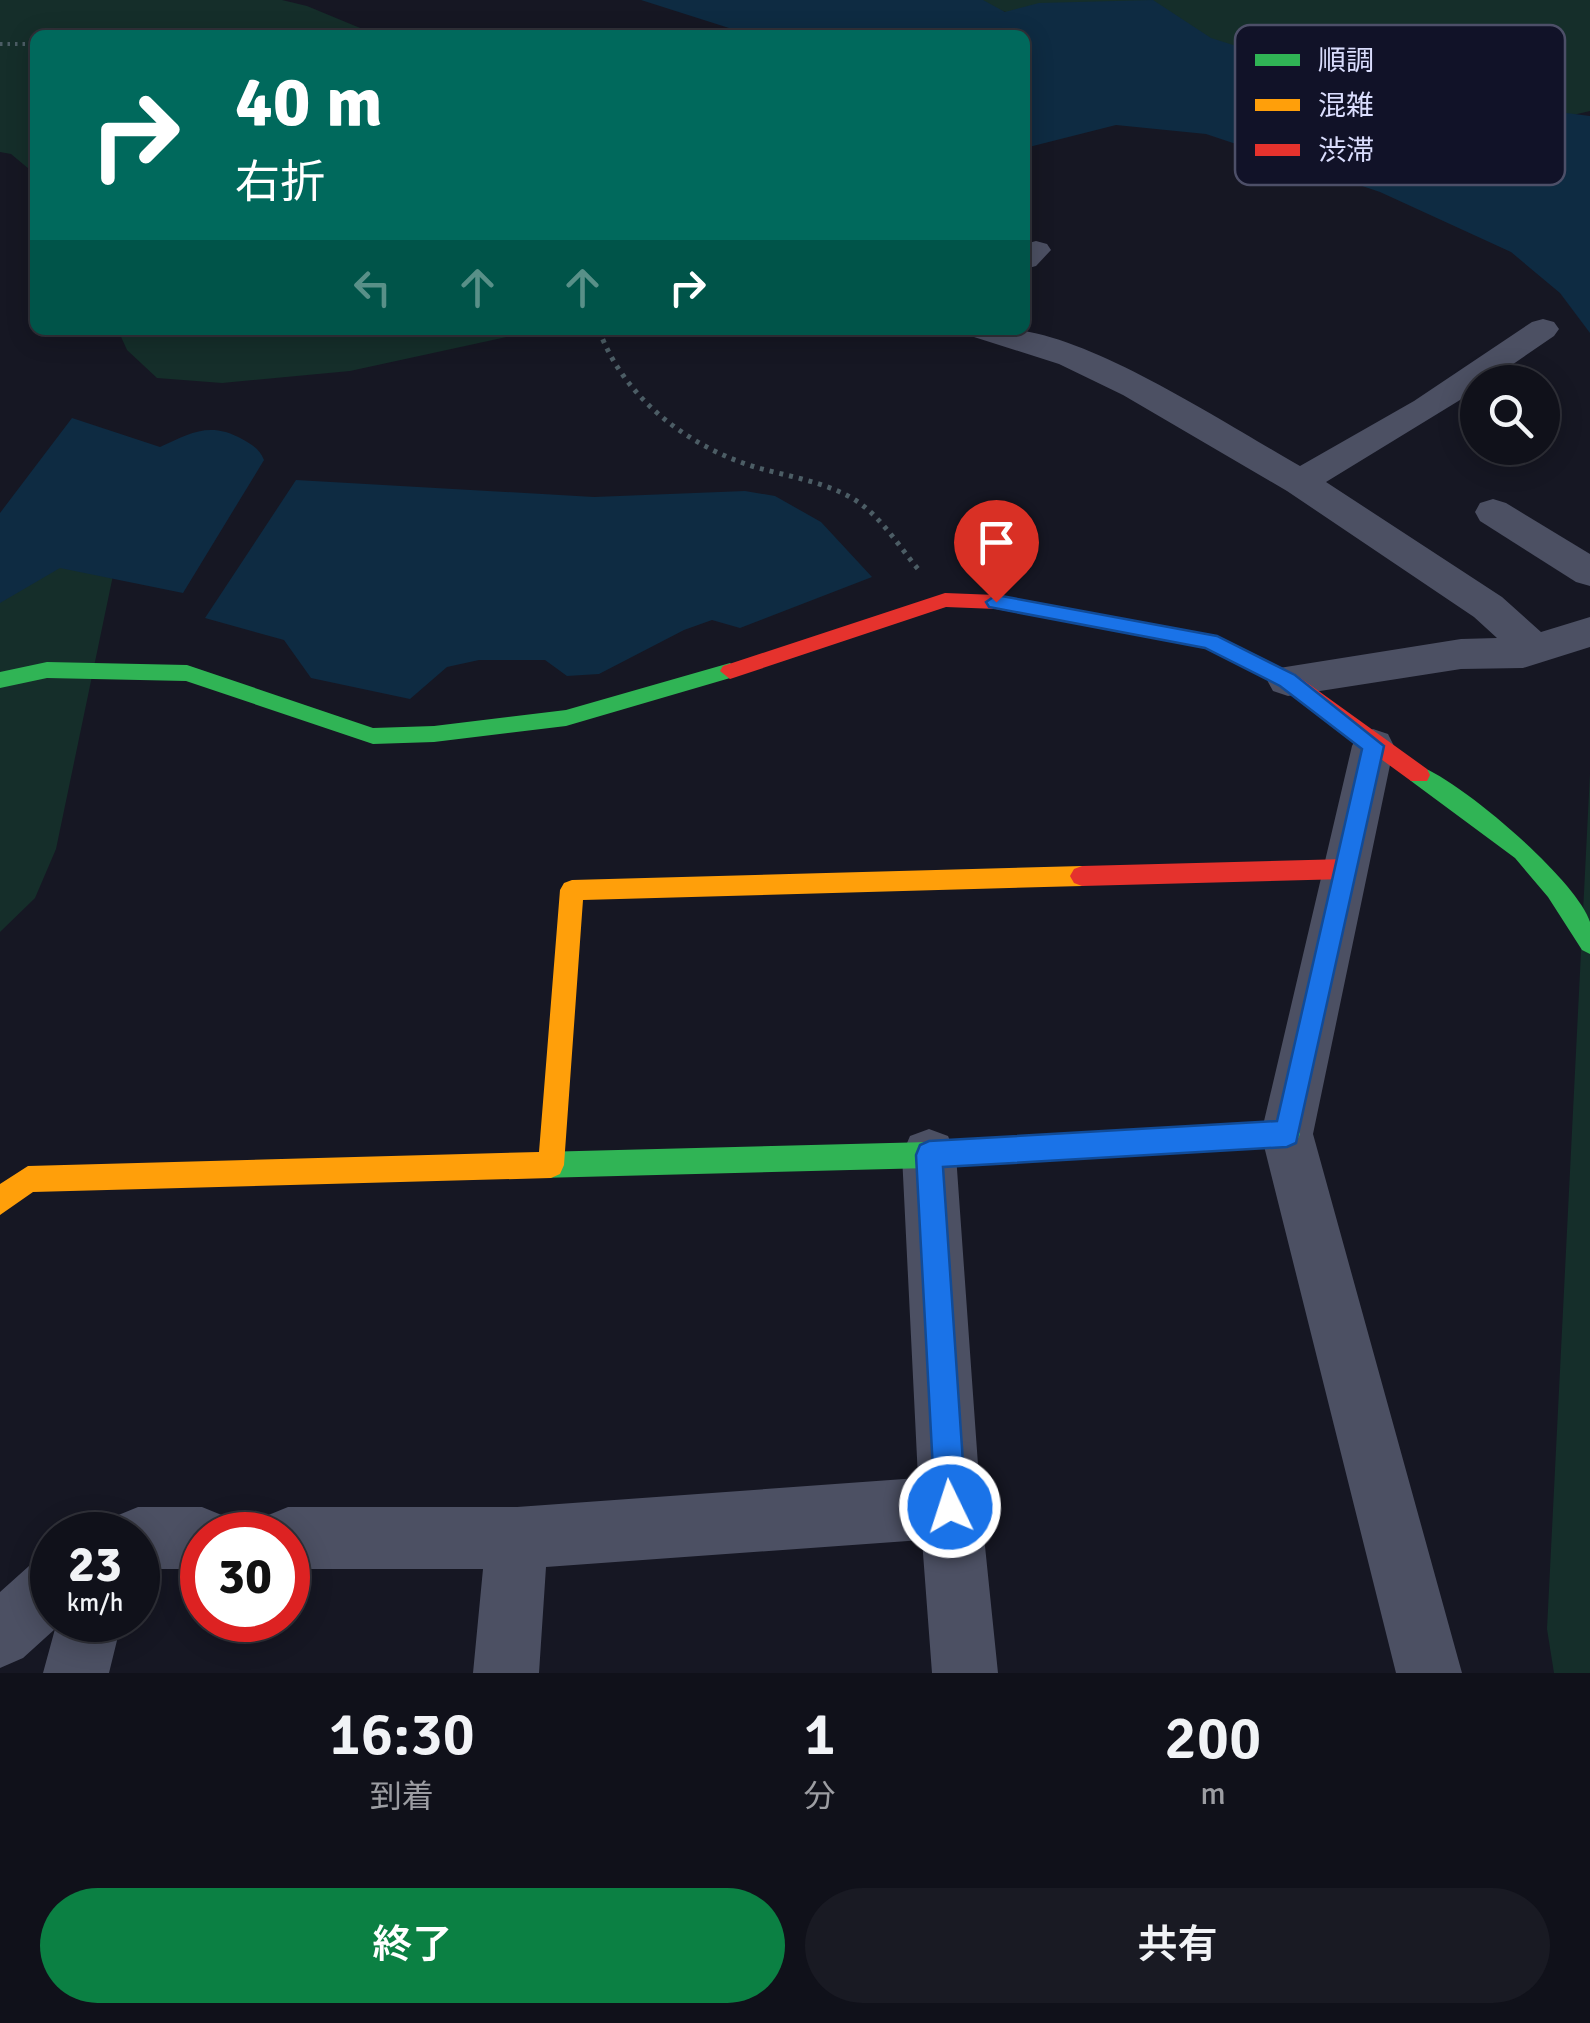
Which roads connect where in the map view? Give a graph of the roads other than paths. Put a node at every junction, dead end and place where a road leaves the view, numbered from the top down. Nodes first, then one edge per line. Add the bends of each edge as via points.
1 (1543, 329) dead end
2 (1001, 335) edge
3 (1300, 482) junction
4 (1494, 512) dead end
5 (1590, 572) edge
6 (1590, 632) edge
7 (1534, 649) junction
8 (0, 680) edge
9 (1288, 680) junction
10 (1373, 746) junction
11 (1346, 870) junction
12 (1590, 943) edge
13 (1287, 1134) junction
14 (929, 1155) junction
15 (551, 1165) junction
16 (0, 1201) edge
17 (950, 1507) junction
18 (310, 1538) edge
19 (517, 1538) junction
20 (30, 1609) edge
21 (0, 1636) edge
22 (84, 1642) edge
23 (76, 1673) edge
24 (506, 1673) edge
25 (965, 1673) edge
26 (1429, 1673) edge

1 - 3 street via 1426,410
2 - 3 street via 1072,357
3 - 7 street via 1488,608
4 - 5 street
6 - 7 street
7 - 9 street
8 - 9 street via 47,670 186,673 372,736 434,734 566,718 945,600 996,602 1210,641
9 - 10 street
10 - 11 street
10 - 12 street via 1522,851
11 - 13 street
11 - 15 street via 572,890
13 - 14 street
13 - 26 street
14 - 15 street
14 - 17 street
15 - 16 street via 28,1179
17 - 19 street
17 - 25 street
18 - 19 street
19 - 24 street
20 - 21 street
22 - 23 street

